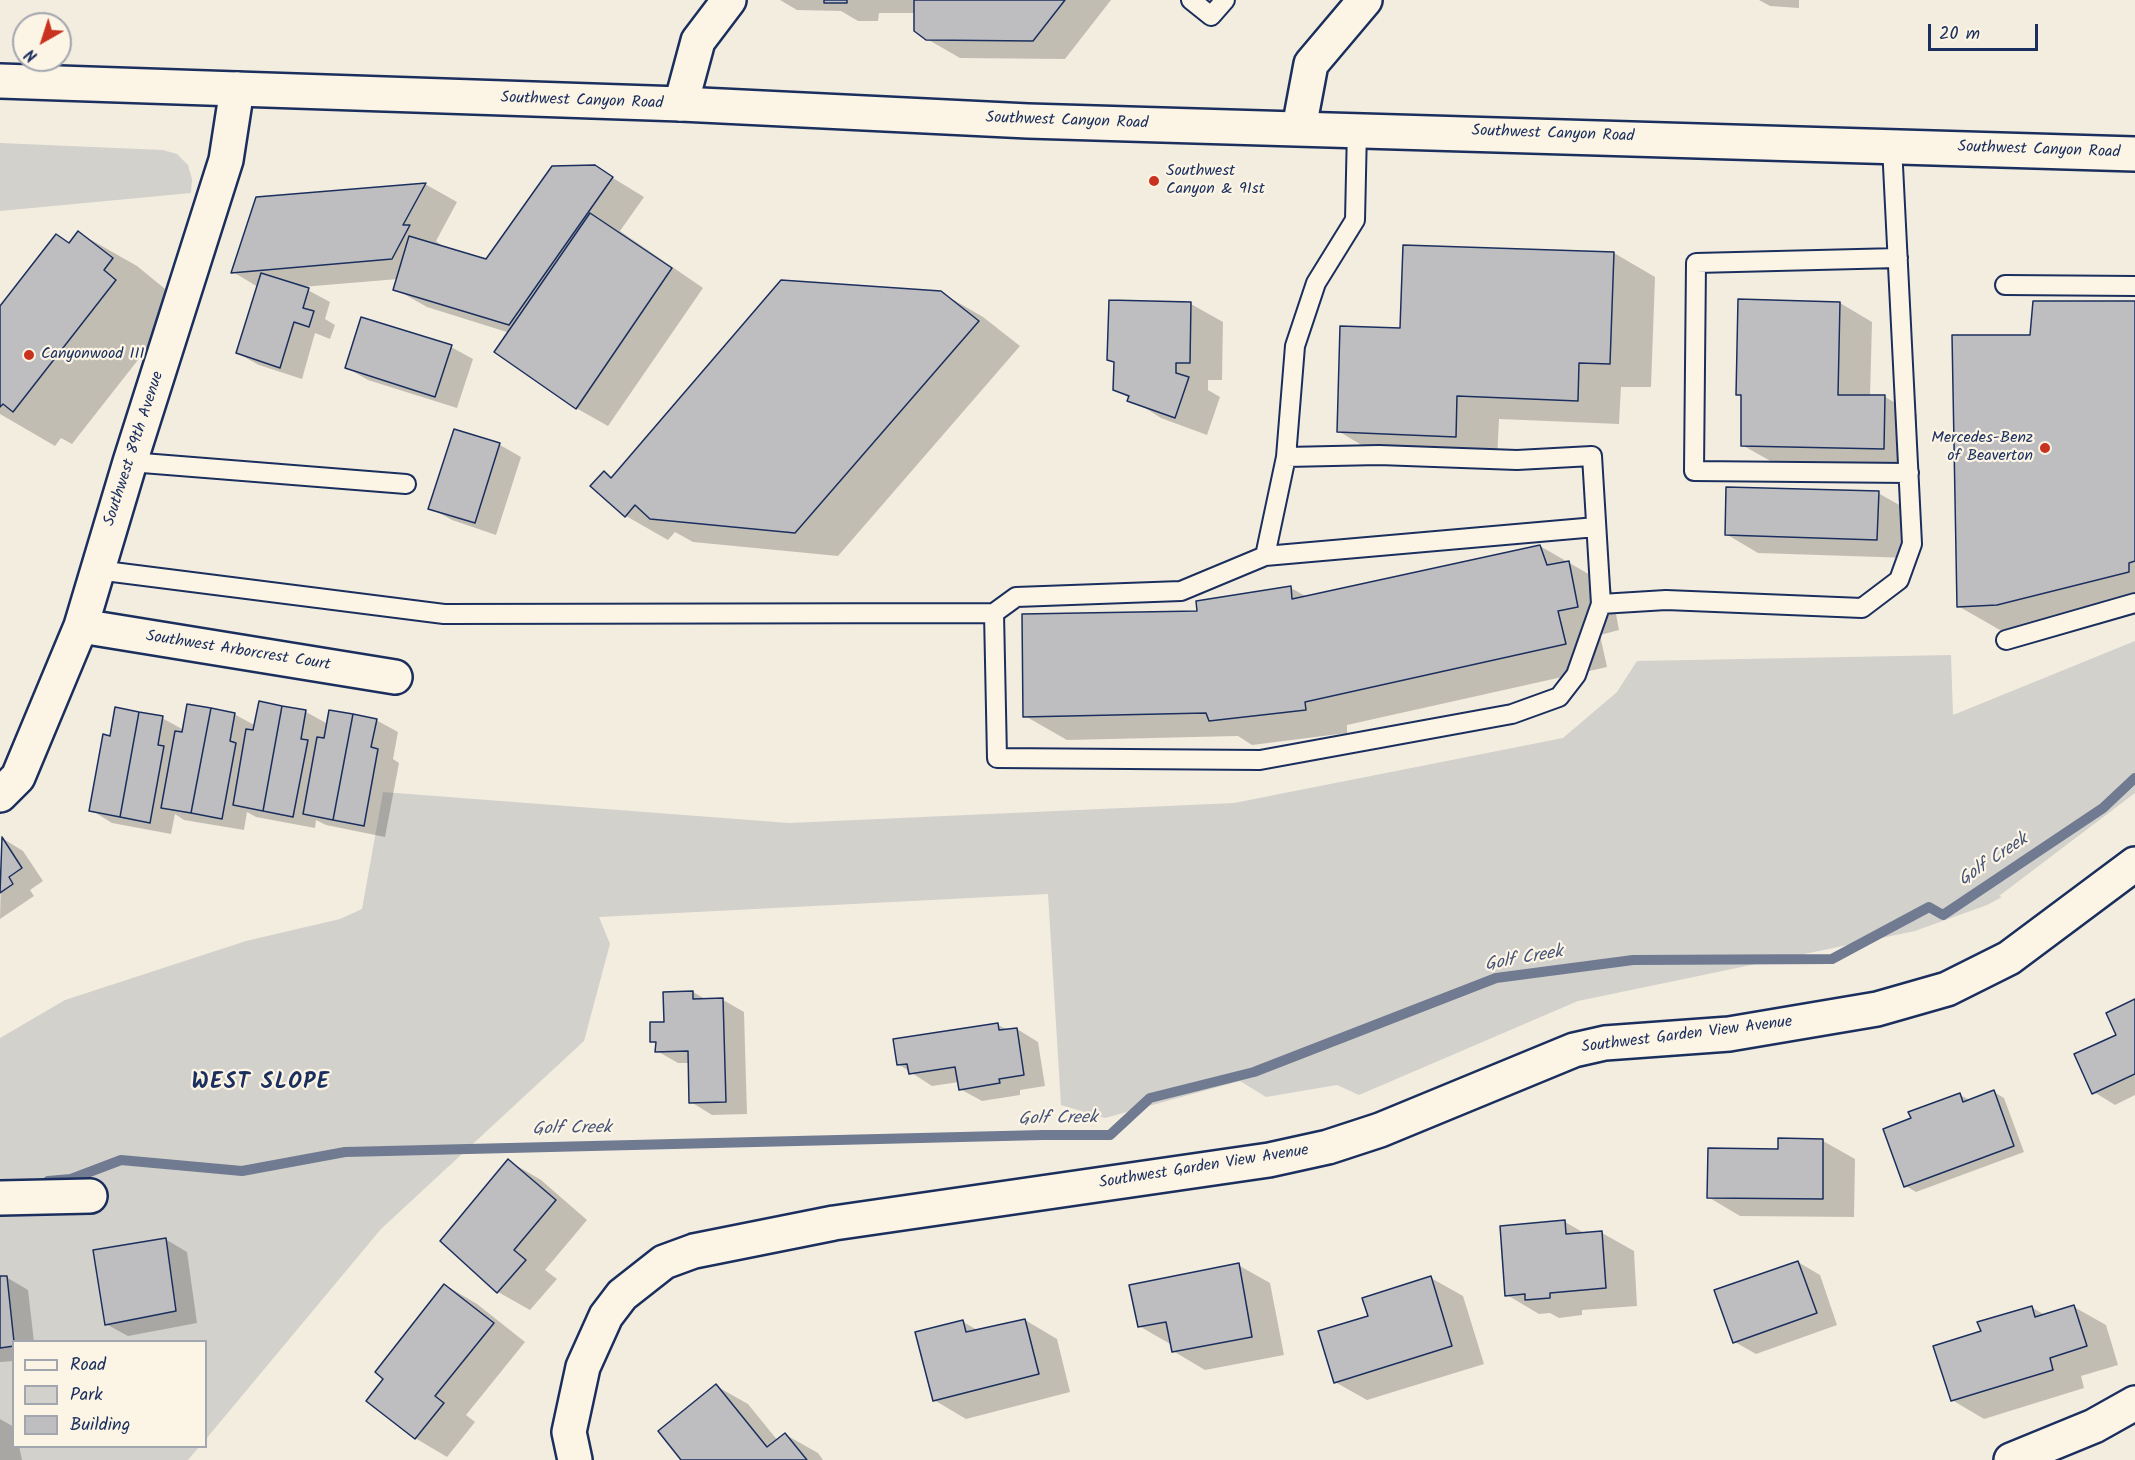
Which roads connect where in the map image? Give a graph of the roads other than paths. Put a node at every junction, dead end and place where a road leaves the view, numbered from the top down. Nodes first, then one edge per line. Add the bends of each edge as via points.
1 (729, 0) edge
2 (1191, 0) edge
3 (1225, 0) edge
4 (1365, 0) edge
5 (0, 81) edge
6 (237, 89) junction
7 (681, 105) junction
8 (1299, 128) junction
9 (1357, 129) junction
10 (1892, 146) junction
11 (2135, 154) edge
12 (1898, 258) junction
13 (2005, 285) dead end
14 (2135, 286) edge
15 (1286, 457) junction
16 (130, 462) junction
17 (1909, 473) junction
18 (406, 484) dead end
19 (1596, 527) junction
20 (1265, 556) junction
21 (97, 570) junction
22 (2135, 603) edge
23 (1601, 604) junction
24 (994, 613) junction
25 (81, 626) junction
26 (2006, 640) dead end
27 (395, 677) dead end
28 (0, 795) edge
29 (2135, 864) edge
30 (90, 1196) dead end
31 (0, 1198) edge
32 (2135, 1403) edge
33 (576, 1460) edge
34 (2011, 1460) edge

1 - 7 street via 698,41
2 - 3 lane via 1211,16
4 - 8 street via 1311,64
5 - 6 street, Southwest Canyon Road
6 - 7 street, Southwest Canyon Road
6 - 16 street, Southwest 89th Avenue via 226,160
7 - 8 street, Southwest Canyon Road via 1028,121
8 - 9 street, Southwest Canyon Road
9 - 10 street, Southwest Canyon Road
9 - 15 lane via 1355,220 1316,283 1295,346
10 - 11 street, Southwest Canyon Road
10 - 12 lane
12 - 17 lane
12 - 17 lane via 1696,263 1694,471
13 - 14 lane
15 - 19 lane via 1592,456
15 - 20 lane
16 - 18 lane
16 - 21 street, Southwest 89th Avenue
17 - 23 lane via 1912,544 1899,580 1862,608 1666,600
19 - 20 lane
19 - 23 lane
20 - 24 lane via 1181,591 1016,597
21 - 24 lane via 444,614
21 - 25 street, Southwest 89th Avenue
22 - 26 lane
23 - 24 lane via 1576,675 1559,697 1512,714 1260,760 997,758
25 - 27 street, Southwest Arborcrest Court
25 - 28 street, Southwest 89th Avenue via 18,777
29 - 33 street, Southwest Garden View Avenue via 2009,958 1947,989 1877,1009 1729,1034 1605,1043 1574,1050 1380,1130 1329,1147 1269,1160 834,1223 694,1251 664,1262 622,1295 606,1316 583,1367 569,1432
30 - 31 street
32 - 34 street via 2094,1426

